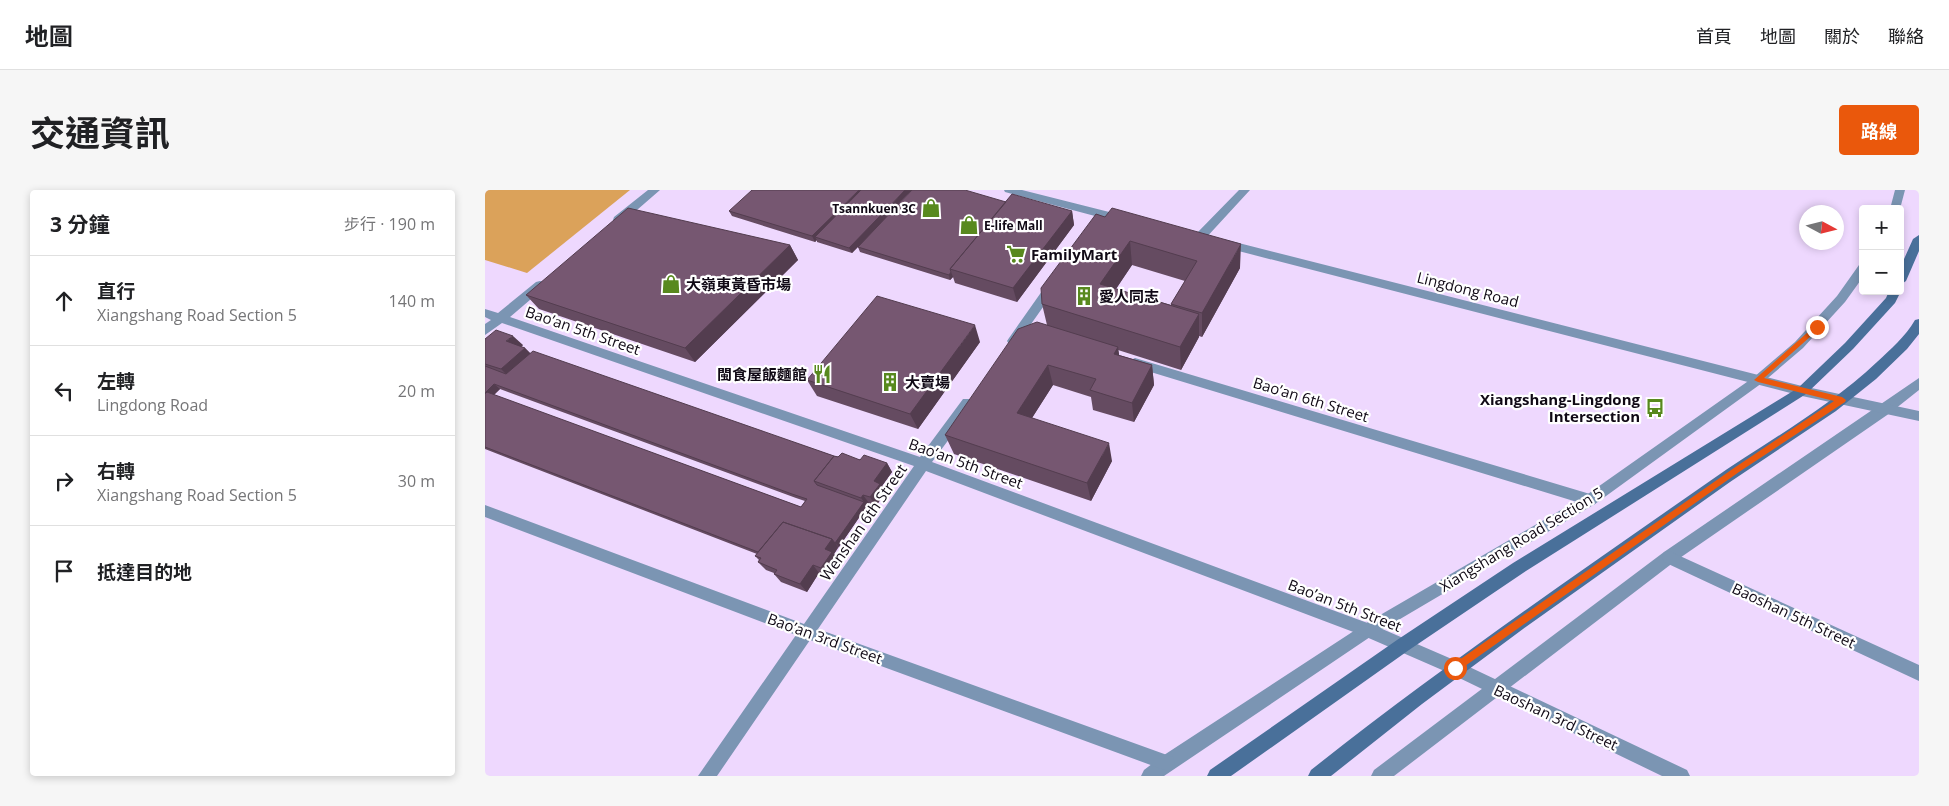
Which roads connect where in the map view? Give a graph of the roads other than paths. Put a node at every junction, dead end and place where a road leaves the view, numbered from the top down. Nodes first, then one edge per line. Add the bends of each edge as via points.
1 (655, 190) edge
2 (1009, 190) edge
3 (1245, 190) edge
4 (1900, 190) edge
5 (1896, 205) edge
6 (1137, 223) edge
7 (611, 227) edge
8 (1919, 239) edge
9 (1904, 271) edge
10 (1062, 272) edge
11 (1859, 274) edge
12 (552, 276) edge
13 (1893, 295) edge
14 (485, 313) edge
15 (500, 318) junction
16 (1919, 323) edge
17 (485, 331) edge
18 (1005, 353) edge
19 (1126, 361) edge
20 (1758, 380) junction
21 (1919, 383) edge
22 (1802, 391) junction
23 (975, 393) edge
24 (1842, 400) junction
25 (1885, 409) junction
26 (1919, 416) edge
27 (923, 464) junction
28 (1590, 500) junction
29 (485, 511) edge
30 (1669, 557) junction
31 (1368, 630) junction
32 (807, 632) junction
33 (1403, 645) junction
34 (1431, 658) joint
35 (1455, 668) junction
36 (1919, 674) edge
37 (1495, 688) junction
38 (1167, 763) junction
39 (707, 776) edge
40 (1150, 776) edge
41 (1216, 776) edge
42 (1317, 776) edge
43 (1380, 776) edge
44 (1681, 776) edge

1 - 7 street
2 - 6 street via 1099,219
3 - 20 street, Lingdong Road via 1196,236
4 - 5 street
8 - 9 main road
10 - 18 street via 1027,331
11 - 20 street, Xiangshang Road Section 5 via 1817,327
12 - 15 street
13 - 22 main road, Xiangshang Road Section 5 via 1849,346
14 - 15 street, Bao’an 5th Street
15 - 17 street
15 - 27 street, Bao’an 5th Street
16 - 24 main road via 1913,336
19 - 28 street, Bao’an 6th Street
20 - 22 street, Lingdong Road
20 - 28 street, Xiangshang Road Section 5
21 - 25 street
22 - 24 street, Lingdong Road
22 - 33 main road, Xiangshang Road Section 5 via 1519,568
23 - 27 street, Wenshan 6th Street
24 - 25 street, Lingdong Road
24 - 35 main road
25 - 26 street, Lingdong Road
25 - 30 street
27 - 31 street, Bao’an 5th Street
27 - 32 street, Wenshan 6th Street
28 - 31 street, Xiangshang Road Section 5
29 - 32 street, Bao’an 3rd Street
30 - 36 street, Baoshan 5th Street
30 - 37 street
31 - 33 street, Bao’an 5th Street
31 - 38 street, Xiangshang Road Section 5
32 - 38 street, Bao’an 3rd Street
32 - 39 street, Wenshan 6th Street
33 - 34 street, Bao’an 5th Street
33 - 41 main road, Xiangshang Road Section 5
34 - 35 street, Baoshan 3rd Street
35 - 37 street, Baoshan 3rd Street
35 - 42 main road
37 - 43 street
37 - 44 street, Baoshan 3rd Street
38 - 40 street, Xiangshang Road Section 5

